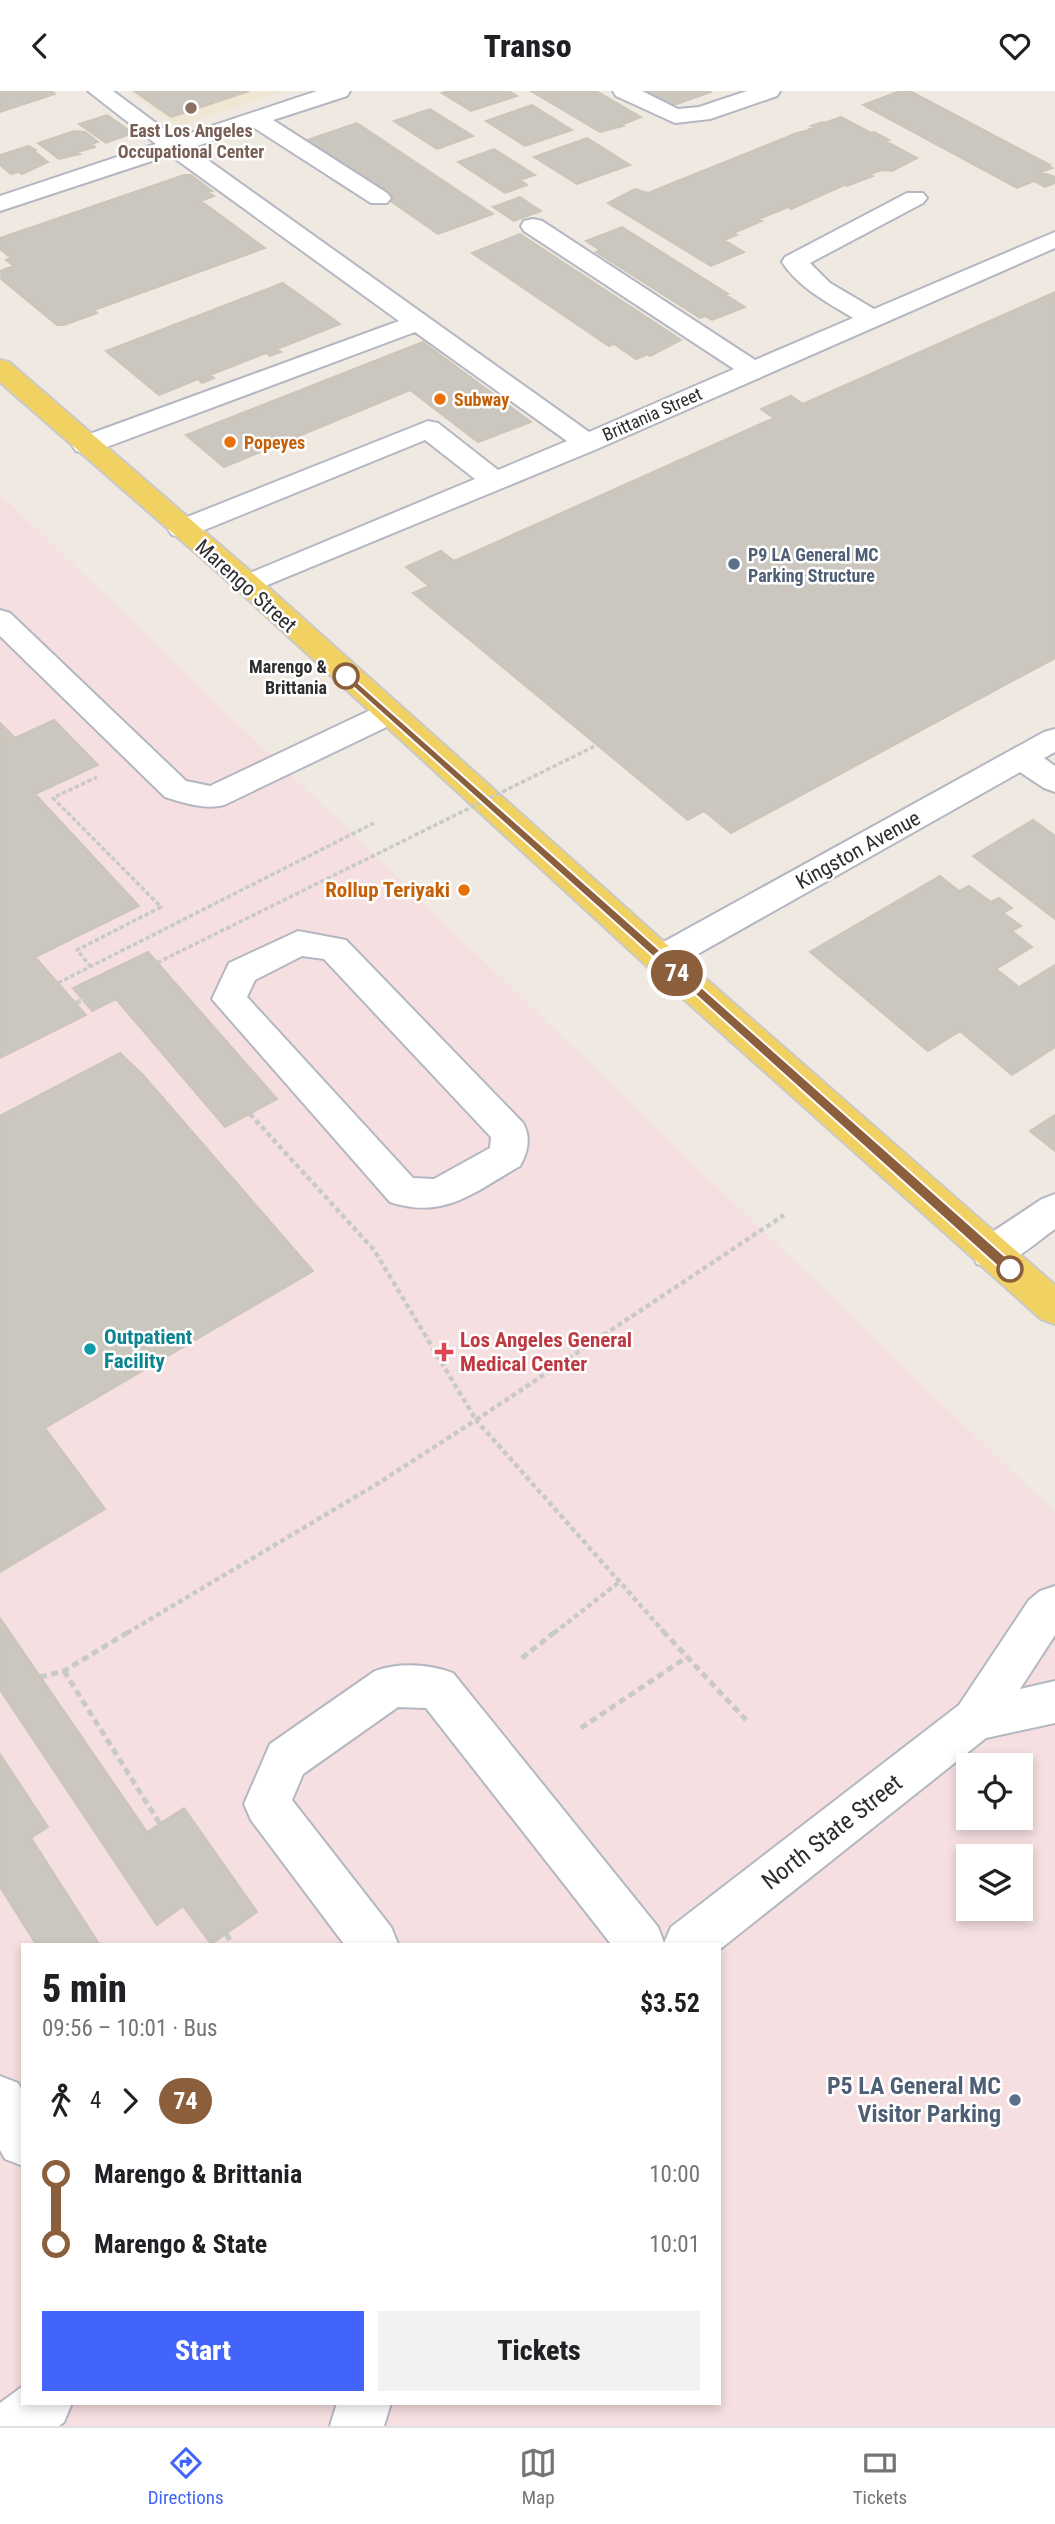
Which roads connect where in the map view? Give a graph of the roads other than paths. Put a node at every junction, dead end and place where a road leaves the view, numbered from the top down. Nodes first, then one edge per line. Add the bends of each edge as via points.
1 (99, 91) edge
2 (340, 91) edge
3 (624, 91) edge
4 (769, 91) edge
5 (256, 119) junction
6 (173, 146) junction
7 (379, 198) dead end
8 (915, 198) dead end
9 (0, 204) edge
10 (533, 226) dead end
11 (1055, 239) edge
12 (872, 318) junction
13 (417, 323) junction
14 (0, 368) edge
15 (752, 370) junction
16 (587, 443) junction
17 (86, 445) junction
18 (495, 481) junction
19 (182, 529) junction
20 (248, 584) junction
21 (0, 619) edge
22 (388, 713) junction
23 (1055, 739) edge
24 (1022, 758) junction
25 (1055, 781) edge
26 (661, 959) junction
27 (454, 1075) joint
28 (1055, 1209) edge
29 (991, 1253) junction
30 (1055, 1308) edge
31 (1055, 1605) edge
32 (1055, 1702) edge
33 (975, 1720) junction
34 (373, 1943) edge
35 (640, 1943) edge
36 (689, 1943) edge
37 (0, 2101) edge
38 (21, 2138) edge
39 (42, 2405) edge
40 (363, 2405) edge
41 (15, 2426) edge
42 (357, 2426) edge

1 - 6 street
2 - 5 street
3 - 4 street via 675,116 702,114
5 - 6 street
5 - 7 street
6 - 9 street
6 - 13 street
8 - 12 street via 794,262 821,288
10 - 15 street
11 - 12 street, Brittania Street
12 - 15 street, Brittania Street
13 - 16 street
13 - 17 street
14 - 17 main road, Marengo Street
15 - 16 street, Brittania Street
16 - 18 street, Brittania Street
17 - 19 main road, Marengo Street
18 - 19 street via 428,429
18 - 20 street, Brittania Street
19 - 20 main road, Marengo Street
20 - 22 main road, Marengo Street
21 - 22 street via 176,790 213,797
22 - 26 main road, Marengo Street
23 - 24 street, Kingston Avenue
24 - 25 street
24 - 26 street, Kingston Avenue
26 - 29 main road, Marengo Street
27 - 27 street via 334,949 298,943 241,972 229,999 403,1192 439,1194 507,1156 510,1133
28 - 29 street
29 - 30 main road, Marengo Street
31 - 33 street, North State Street via 1044,1614
32 - 33 street, North State Street
33 - 36 street, North State Street
34 - 35 street via 267,1804 286,1759 391,1686 437,1688
37 - 38 street
39 - 41 street
40 - 42 street

